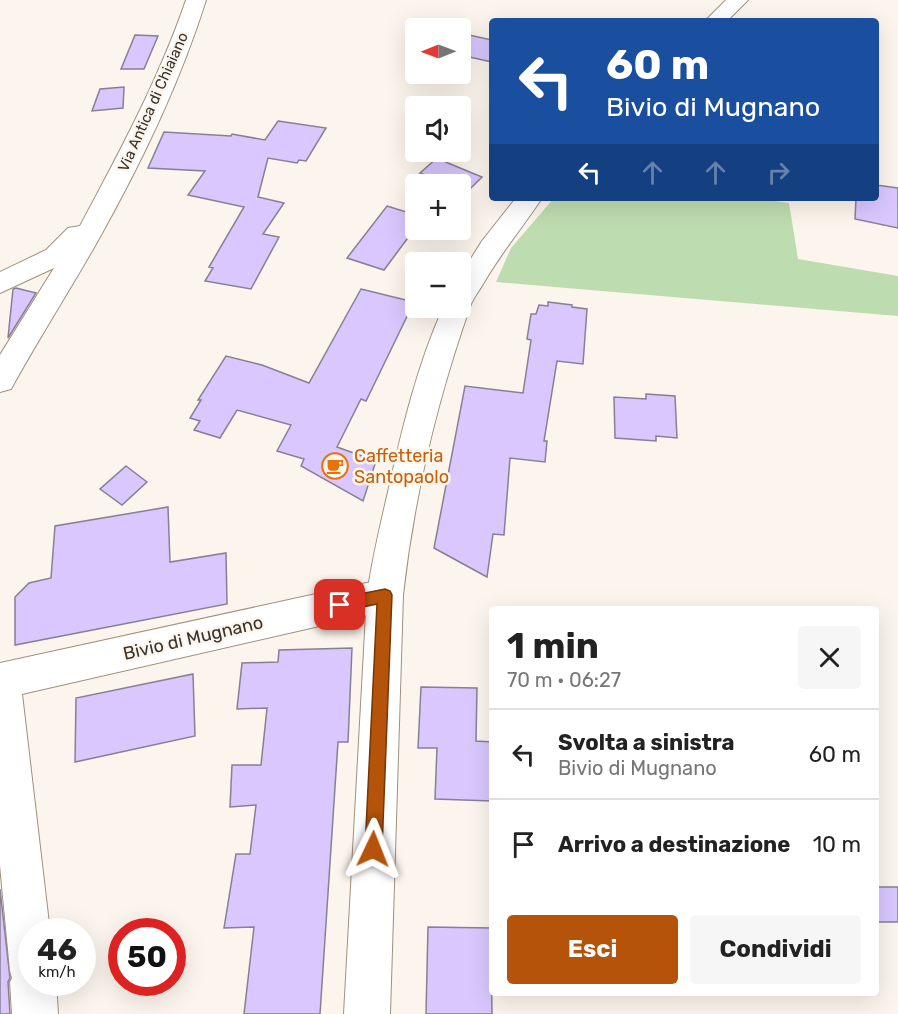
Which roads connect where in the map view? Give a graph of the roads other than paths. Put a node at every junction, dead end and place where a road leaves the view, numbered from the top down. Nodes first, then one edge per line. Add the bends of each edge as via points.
1 (196, 0) edge
2 (738, 0) edge
3 (718, 18) edge
4 (105, 201) junction
5 (528, 201) edge
6 (2, 281) edge
7 (471, 282) edge
8 (46, 301) junction
9 (453, 318) edge
10 (3, 371) edge
11 (385, 595) junction
12 (1, 681) edge
13 (26, 918) edge
14 (34, 996) edge
15 (35, 1014) edge
16 (367, 1014) edge

1 - 4 street, Via Antica di Chiaiano via 181,46
2 - 3 street
4 - 6 street, Via Antica di Chiaiano via 55,256
4 - 8 street, Via Antica di Chiaiano
5 - 7 street
6 - 8 street via 34,284 43,291
8 - 10 street, Via Antica di Chiaiano
9 - 11 street via 433,369 414,439
11 - 12 street, Bivio di Mugnano
11 - 16 street
12 - 13 street
14 - 15 street

